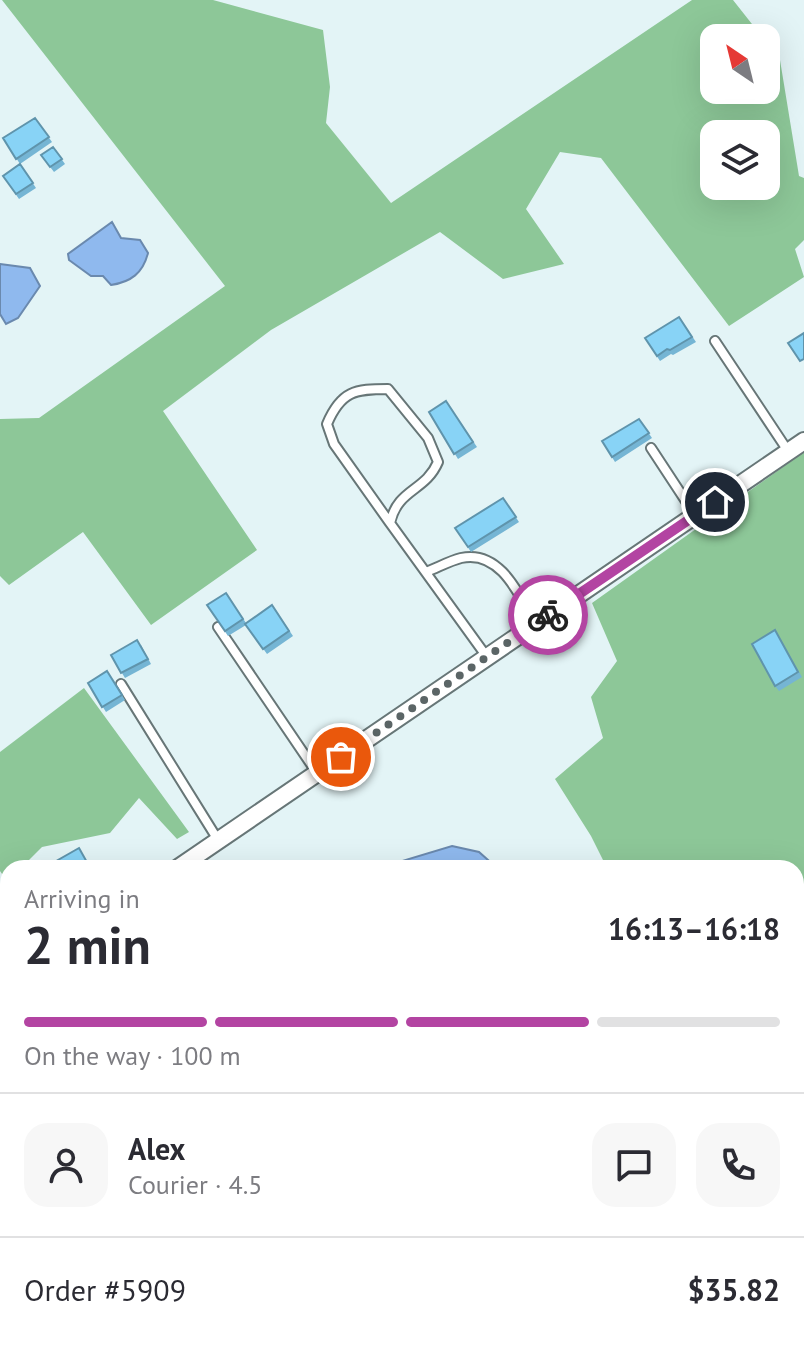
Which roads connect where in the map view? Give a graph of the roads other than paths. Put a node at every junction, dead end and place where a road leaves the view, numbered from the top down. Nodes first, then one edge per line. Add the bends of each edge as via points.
1 (715, 341) dead end
2 (804, 441) edge
3 (651, 448) dead end
4 (788, 452) junction
5 (695, 515) junction
6 (390, 523) junction
7 (426, 572) junction
8 (536, 624) junction
9 (218, 627) edge
10 (487, 657) junction
11 (121, 684) dead end
12 (317, 773) junction
13 (218, 840) junction
14 (189, 860) edge

1 - 4 lane
2 - 4 street
3 - 5 lane
4 - 5 street
5 - 8 street
6 - 6 lane via 400,499 432,476 438,462 428,438 388,389 360,389 333,408 327,424 334,444
6 - 7 lane
7 - 8 lane via 464,557 486,560 510,580
7 - 10 lane
8 - 10 street
9 - 12 lane
10 - 12 street
11 - 13 lane
12 - 13 street
13 - 14 street

